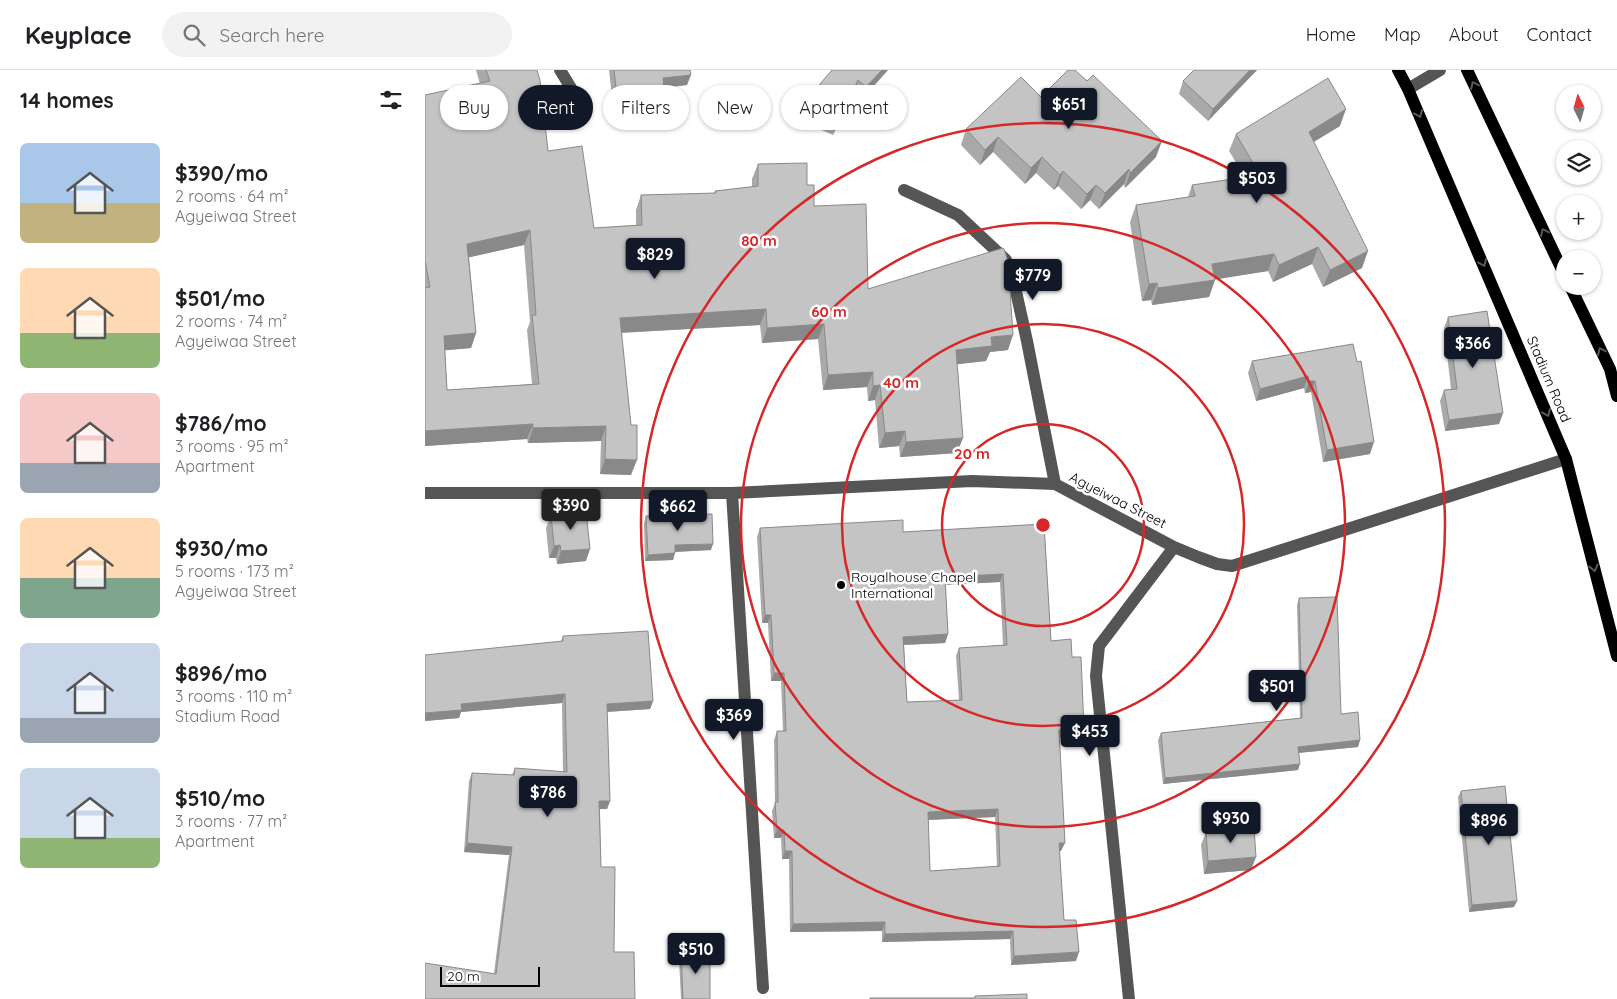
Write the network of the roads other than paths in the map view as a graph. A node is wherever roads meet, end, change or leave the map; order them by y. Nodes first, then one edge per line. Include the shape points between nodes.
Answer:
1 (560, 70) edge
2 (1398, 70) edge
3 (1440, 70) edge
4 (1467, 70) edge
5 (569, 85) edge
6 (1408, 89) junction
7 (903, 190) dead end
8 (1556, 257) edge
9 (1574, 295) edge
10 (1617, 396) edge
11 (1566, 459) junction
12 (1055, 484) junction
13 (425, 493) edge
14 (732, 493) junction
15 (1174, 547) junction
16 (1617, 656) edge
17 (763, 988) dead end
18 (1129, 999) edge

1 - 5 street
2 - 6 main road, Stadium Road
3 - 6 street
8 -> 4 main road
6 -> 11 main road, Stadium Road
7 - 12 street via 958,215 1006,260 1027,340
10 -> 9 main road via 1610,369
11 - 15 street, Agyeiwaa Street via 1232,566
11 -> 16 main road, Stadium Road
12 - 14 street, Agyeiwaa Street via 971,481
12 - 15 street, Agyeiwaa Street
13 - 14 street, Agyeiwaa Street
14 - 17 street
15 - 18 street via 1099,646 1096,676

